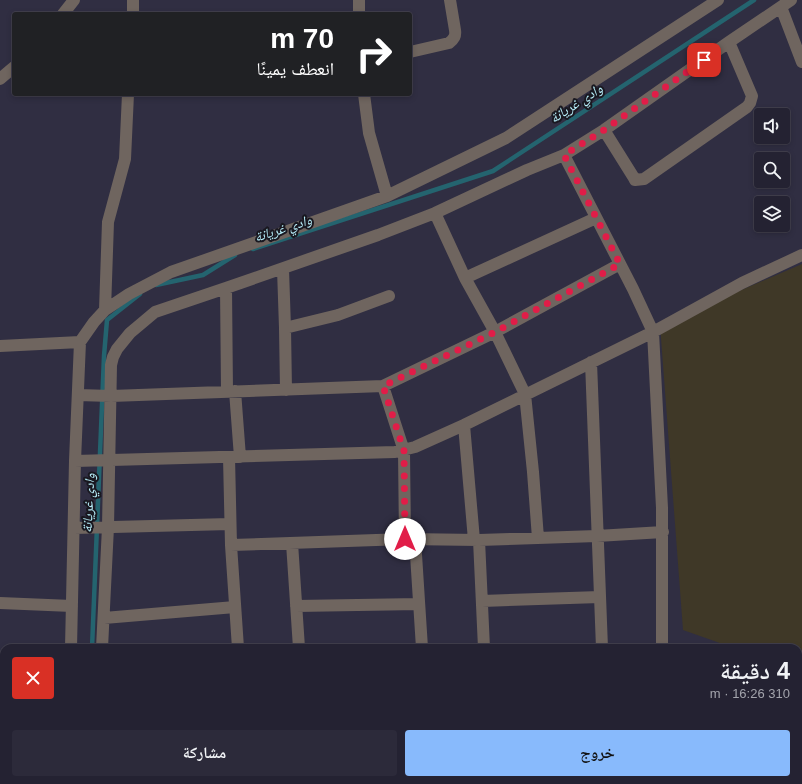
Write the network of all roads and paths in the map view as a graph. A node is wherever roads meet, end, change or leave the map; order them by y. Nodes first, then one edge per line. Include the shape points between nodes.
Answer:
1 (74, 0) edge
2 (133, 0) edge
3 (359, 0) edge
4 (450, 0) edge
5 (718, 0) edge
6 (786, 3) edge
7 (65, 12) edge
8 (132, 12) edge
9 (359, 12) edge
10 (729, 42) junction
11 (412, 52) edge
12 (802, 62) edge
13 (12, 69) edge
14 (0, 79) edge
15 (128, 96) edge
16 (364, 96) edge
17 (604, 130) junction
18 (564, 155) junction
19 (387, 196) junction
20 (435, 213) junction
21 (596, 218) junction
22 (802, 255) edge
23 (620, 264) junction
24 (283, 269) junction
25 (465, 278) junction
26 (226, 288) junction
27 (389, 296) dead end
28 (105, 310) junction
29 (285, 328) junction
30 (495, 332) junction
31 (653, 332) junction
32 (80, 342) junction
33 (0, 346) edge
34 (591, 362) junction
35 (383, 386) junction
36 (286, 390) junction
37 (231, 391) junction
38 (525, 394) junction
39 (78, 395) junction
40 (111, 396) junction
41 (464, 425) junction
42 (404, 451) junction
43 (234, 457) junction
44 (76, 461) junction
45 (109, 461) junction
46 (230, 524) junction
47 (108, 527) junction
48 (74, 528) junction
49 (663, 532) junction
50 (597, 536) junction
51 (538, 538) junction
52 (410, 539) junction
53 (477, 540) junction
54 (292, 543) junction
55 (231, 545) junction
56 (600, 597) junction
57 (482, 601) junction
58 (0, 603) edge
59 (418, 604) junction
60 (72, 606) junction
61 (296, 606) junction
62 (235, 607) junction
63 (104, 618) junction
64 (71, 644) edge
65 (102, 644) edge
66 (238, 644) edge
67 (299, 644) edge
68 (422, 644) edge
69 (484, 644) edge
70 (602, 644) edge
71 (662, 644) edge

1 - 7 street
2 - 8 street
3 - 9 street
4 - 11 street via 456,34 453,39 449,43
5 - 19 street via 506,138
6 - 10 street
6 - 12 street
10 - 17 street
10 - 17 street via 752,96 747,107 639,180 635,180
13 - 14 street
15 - 28 street via 125,159 108,222
16 - 19 street via 369,133
17 - 18 street
18 - 20 street
18 - 21 street
19 - 28 street via 172,272 129,294
20 - 24 street
20 - 25 street
21 - 23 street
21 - 25 street
22 - 31 street via 742,283
23 - 30 street
23 - 31 street
24 - 26 street
24 - 29 street
25 - 30 street
26 - 37 street
26 - 40 street via 155,312 140,325 117,349 113,357
27 - 29 street via 338,315
28 - 32 street
29 - 36 street
30 - 35 street
30 - 38 street
31 - 34 street
31 - 49 street
32 - 33 street
32 - 39 street
34 - 38 street
34 - 50 street
35 - 36 street
35 - 42 street
36 - 37 street
37 - 40 street
37 - 43 street
38 - 41 street
38 - 51 street
39 - 40 street
39 - 44 street
40 - 45 street
41 - 42 street
41 - 53 street
42 - 43 street
42 - 52 street
43 - 45 street
43 - 46 street
44 - 45 street
44 - 48 street
45 - 47 street
46 - 47 street
46 - 55 street
47 - 48 street
47 - 63 street
48 - 60 street
49 - 50 street
49 - 71 street
50 - 51 street
50 - 56 street
51 - 53 street
52 - 53 street
52 - 54 street
52 - 59 street
53 - 57 street
54 - 55 street
54 - 61 street
55 - 62 street
56 - 57 street
56 - 70 street
57 - 69 street
58 - 60 street
59 - 61 street
59 - 68 street
60 - 64 street
61 - 67 street
62 - 63 street
62 - 66 street
63 - 65 street

